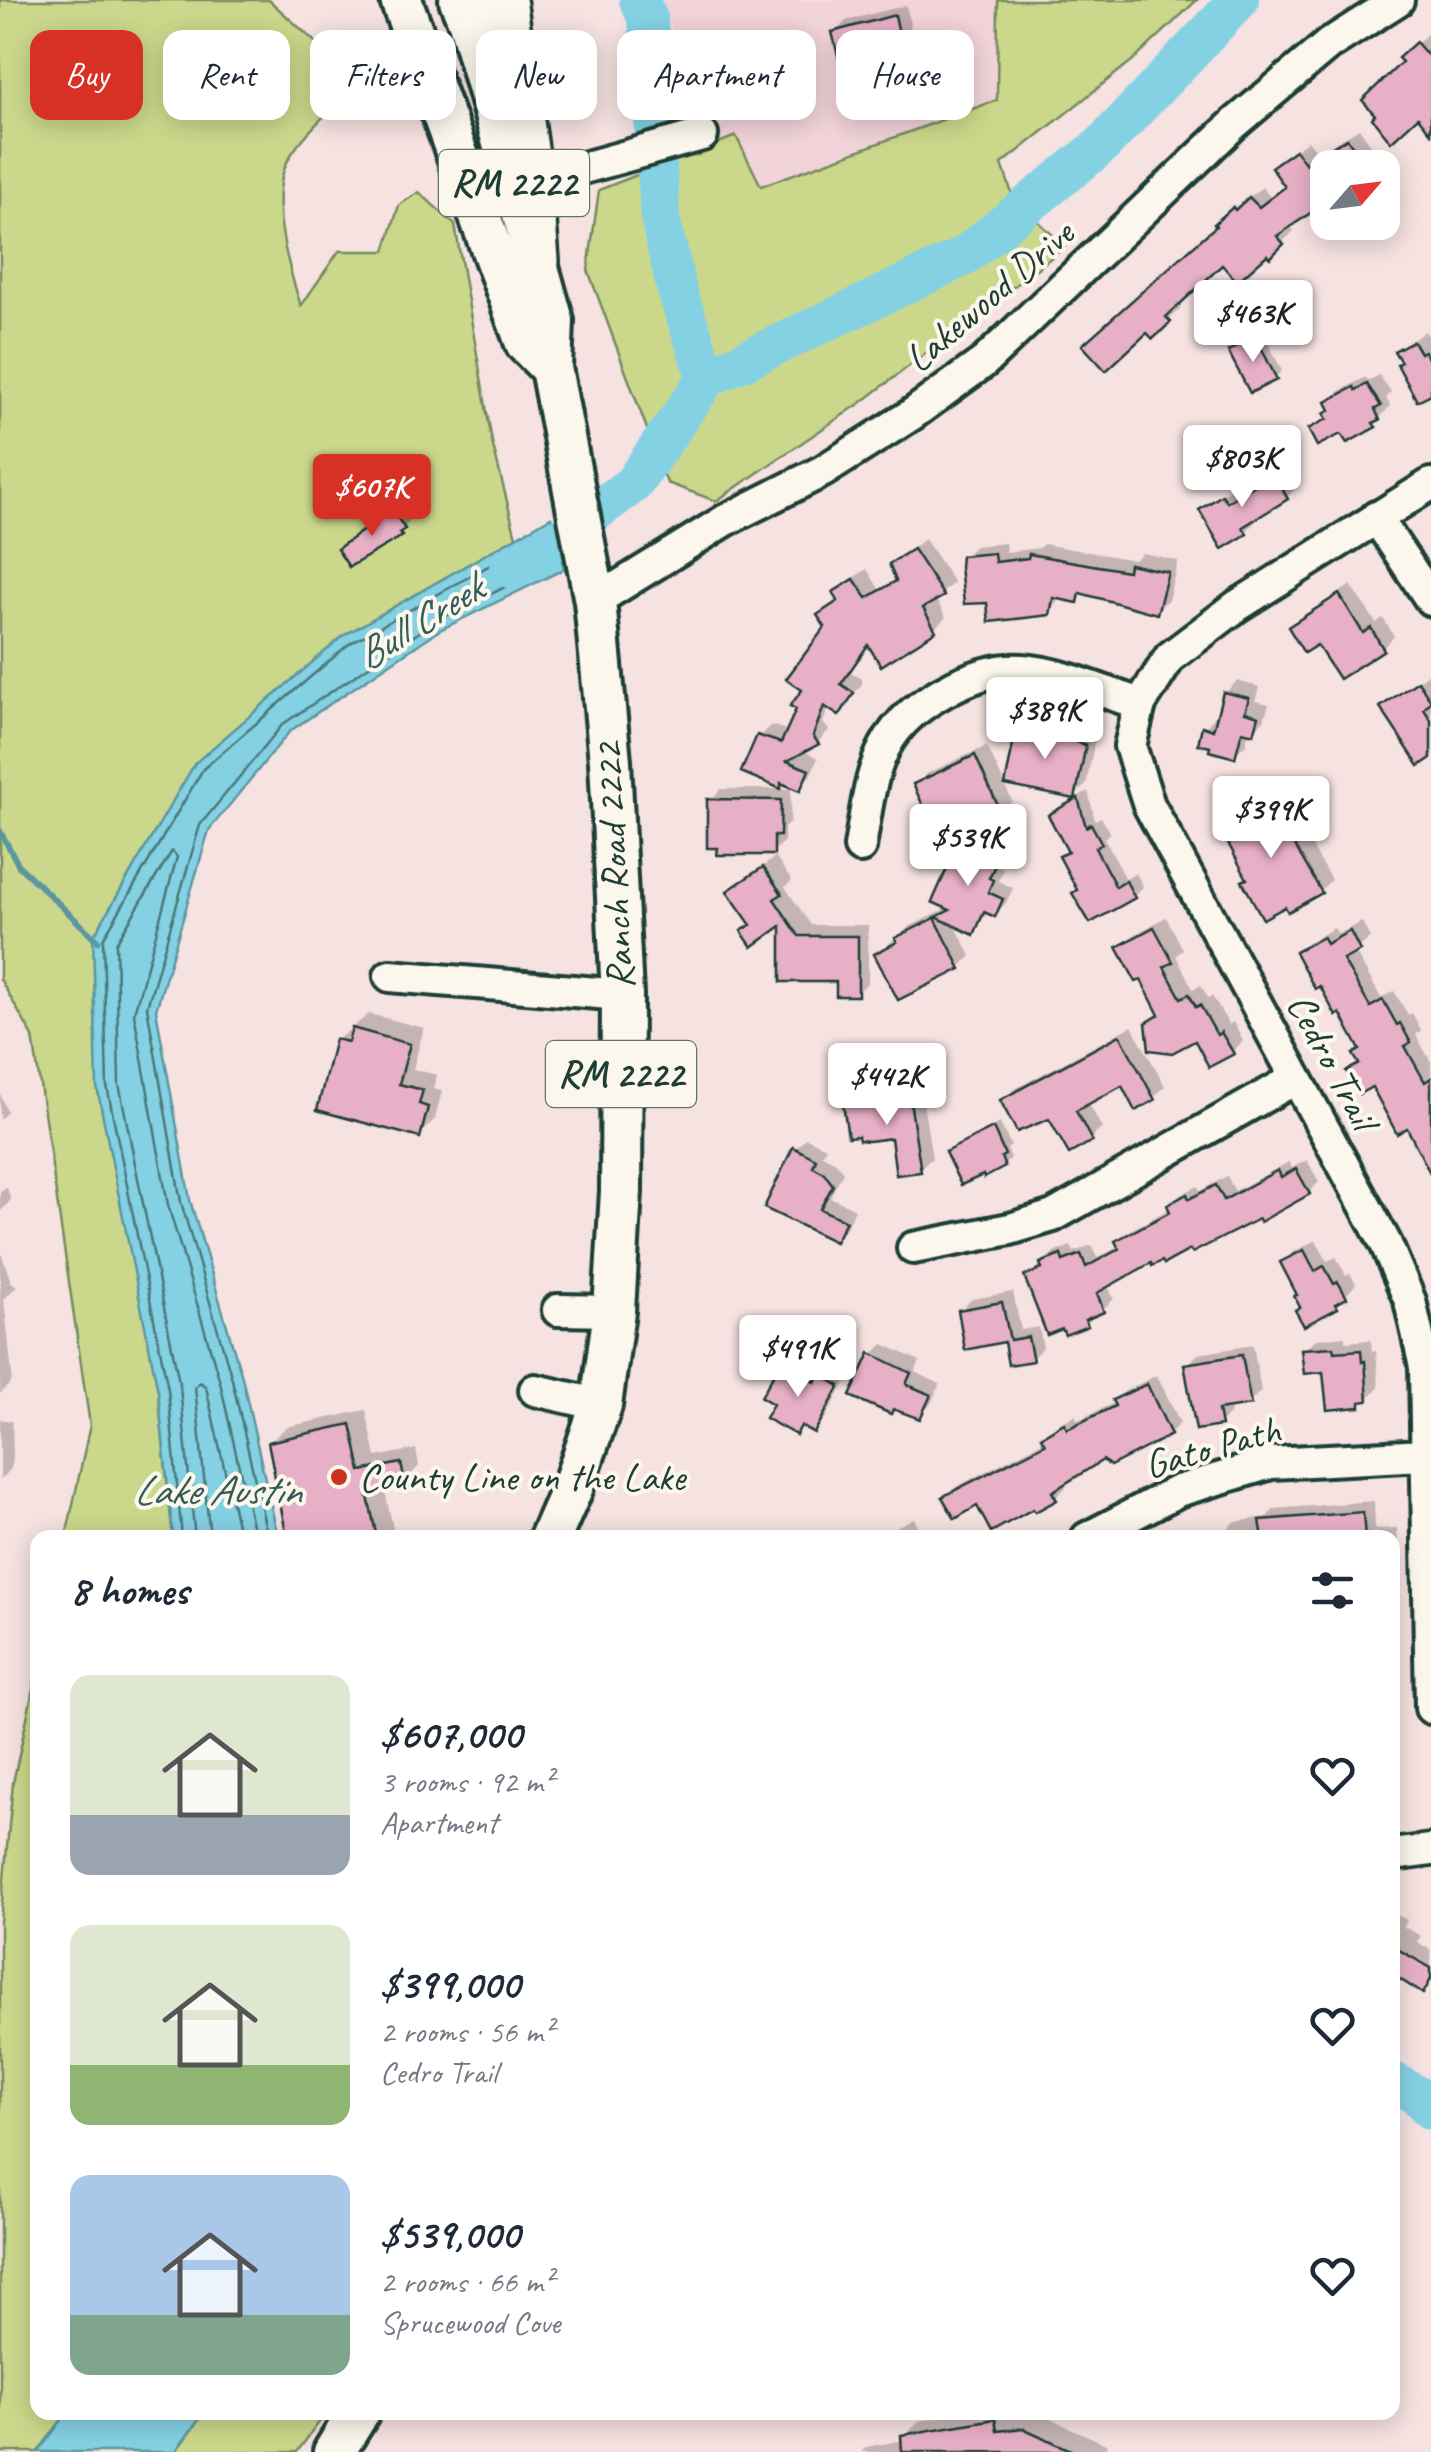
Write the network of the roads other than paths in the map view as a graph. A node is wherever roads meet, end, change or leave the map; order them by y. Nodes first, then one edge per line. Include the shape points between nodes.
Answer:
1 (401, 0) edge
2 (460, 0) edge
3 (503, 0) edge
4 (1398, 0) edge
5 (702, 134) dead end
6 (522, 185) junction
7 (536, 261) joint
8 (551, 368) junction
9 (1431, 484) edge
10 (1376, 516) junction
11 (1431, 600) edge
12 (595, 601) junction
13 (1140, 704) junction
14 (860, 847) dead end
15 (390, 976) dead end
16 (622, 994) junction
17 (1295, 1079) junction
18 (913, 1248) dead end
19 (558, 1310) dead end
20 (614, 1311) junction
21 (535, 1390) dead end
22 (601, 1404) junction
23 (1425, 1455) junction
24 (553, 1530) edge
25 (1103, 1530) edge
26 (1431, 1708) edge
27 (1431, 1850) edge
28 (1400, 1854) edge
29 (354, 2420) edge
30 (334, 2452) edge

1 - 8 main road, Ranch Road 2222 / RM 2222 via 526,344
2 - 6 main road, RM 2222
3 - 6 highway
4 - 12 street, Lakewood Drive via 1329,44 1234,124 984,362 824,471 726,520
5 - 6 street
6 - 7 highway
7 - 8 main road, Ranch Road 2222 / RM 2222 via 554,321
8 - 12 main road, Ranch Road 2222 / RM 2222
9 - 10 street
10 - 11 street
10 - 13 street via 1170,657
12 - 16 main road, Ranch Road 2222 / RM 2222
13 - 14 street via 1020,669 974,676 925,700 883,746
13 - 17 street, Cedro Trail via 1130,746 1149,806
15 - 16 street
16 - 20 main road, Ranch Road 2222 / RM 2222
17 - 18 street via 1052,1216
17 - 23 street, Cedro Trail via 1410,1301 1425,1367
19 - 20 street
20 - 22 main road, Ranch Road 2222 / RM 2222
21 - 22 street
22 - 24 main road, Ranch Road 2222 / RM 2222
23 - 25 street, Gato Path via 1270,1464 1178,1491
23 - 26 street, Cedro Trail
27 - 28 street
29 - 30 main road

